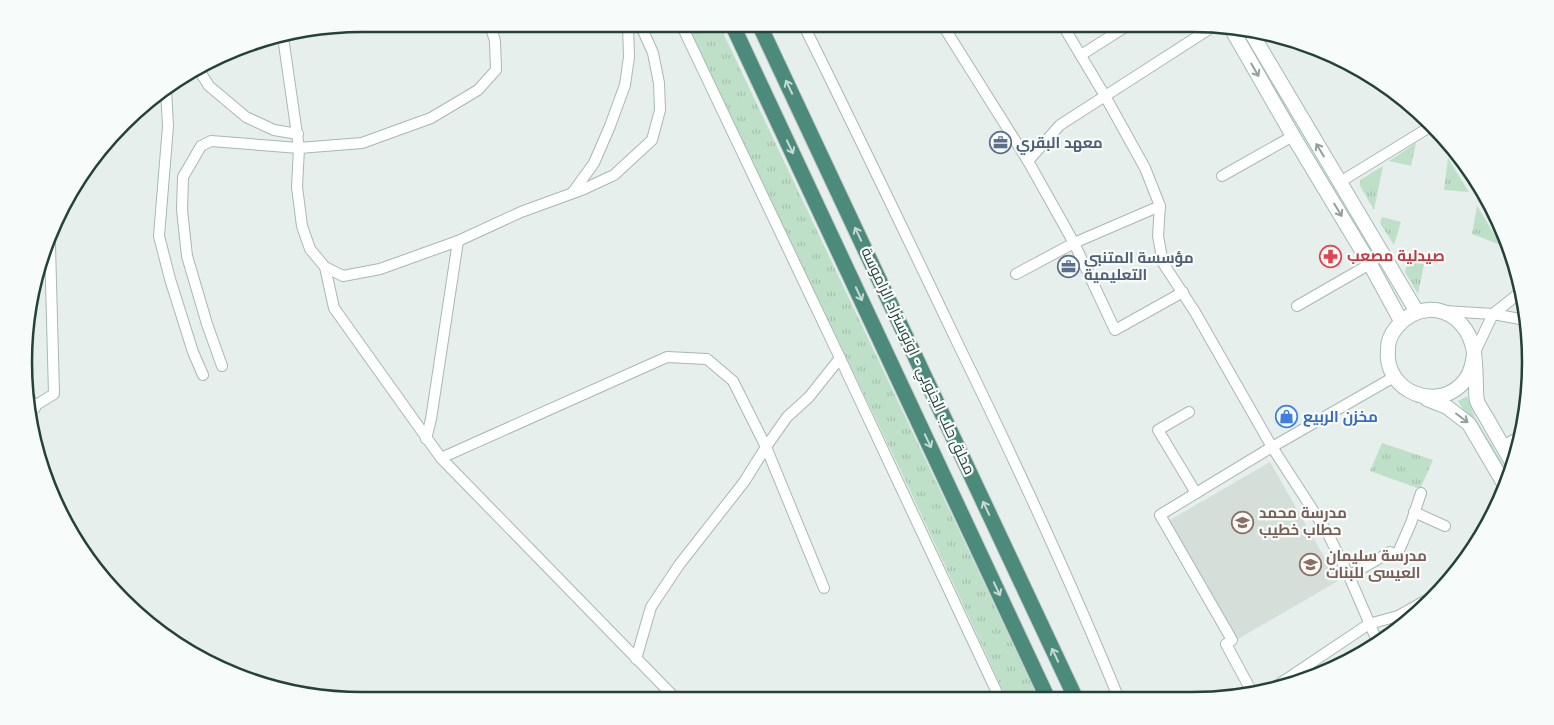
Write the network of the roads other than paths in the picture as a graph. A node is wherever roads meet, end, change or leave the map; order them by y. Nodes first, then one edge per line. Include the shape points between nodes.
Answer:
1 (493, 32) edge
2 (628, 32) edge
3 (644, 32) edge
4 (685, 32) edge
5 (736, 32) edge
6 (763, 32) edge
7 (807, 32) edge
8 (947, 32) edge
9 (1067, 32) edge
10 (1117, 32) edge
11 (1204, 33) edge
12 (1235, 35) edge
13 (1255, 39) edge
14 (284, 42) edge
15 (1081, 55) junction
16 (202, 75) edge
17 (1105, 96) junction
18 (166, 98) edge
19 (1426, 130) edge
20 (298, 134) junction
21 (1293, 136) junction
22 (299, 148) junction
23 (1028, 161) junction
24 (1222, 176) dead end
25 (1340, 182) junction
26 (572, 193) junction
27 (1160, 206) junction
28 (458, 240) junction
29 (1074, 243) junction
30 (50, 255) edge
31 (1370, 264) junction
32 (325, 268) junction
33 (1016, 274) dead end
34 (1182, 292) junction
35 (1515, 297) edge
36 (1297, 306) dead end
37 (1439, 311) junction
38 (1417, 312) junction
39 (1493, 314) junction
40 (1519, 319) edge
41 (1401, 321) junction
42 (1474, 354) junction
43 (840, 358) junction
44 (222, 366) dead end
45 (203, 375) dead end
46 (1394, 377) junction
47 (1419, 396) junction
48 (35, 407) edge
49 (1189, 412) dead end
50 (426, 439) junction
51 (1512, 441) edge
52 (1502, 446) junction
53 (766, 447) junction
54 (1272, 447) junction
55 (1508, 456) edge
56 (440, 458) junction
57 (1501, 478) edge
58 (1196, 493) junction
59 (1421, 493) dead end
60 (1414, 512) junction
61 (1445, 526) dead end
62 (1349, 576) junction
63 (824, 588) dead end
64 (1407, 612) edge
65 (1369, 624) junction
66 (1375, 637) edge
67 (636, 659) junction
68 (1289, 678) edge
69 (1249, 687) edge
70 (669, 692) edge
71 (997, 692) edge
72 (1045, 692) edge
73 (1073, 692) edge
74 (1117, 692) edge

1 - 22 street via 496,70 478,90 431,118 362,143
2 - 26 street via 625,85 594,163
3 - 26 street via 653,52 659,83 660,110 652,140 614,175
4 - 43 street
5 -> 72 highway, محلق حلب الجنوبي - اوتوستراد الراموسة
73 -> 6 highway, محلق حلب الجنوبي - اوتوستراد الراموسة
7 - 74 street via 1023,479
8 - 23 street
9 - 15 street
10 - 15 street
11 - 17 street
12 -> 21 main road
25 -> 13 main road
14 - 20 street
15 - 17 street
16 - 20 street via 209,86 246,117 274,130
17 - 23 street via 1060,125
17 - 27 street via 1145,168
18 - 45 street via 168,126 159,236 193,352
19 - 25 street
20 - 22 street
21 - 24 street
21 -> 31 main road
22 - 32 street via 302,226 310,249
22 - 44 street via 211,141 201,146 183,177 182,210 187,256
23 - 29 street
25 - 38 main road
26 - 28 street
27 - 29 street
27 - 34 street via 1158,236 1163,264
28 - 32 street via 380,269 344,276
28 - 50 street
29 - 33 street
29 - 34 street via 1115,330
30 - 48 street via 54,394
31 - 36 street
31 - 41 main road
32 - 50 street via 334,308
34 - 54 street
35 - 39 street
37 - 38 main road
37 - 39 street
37 - 42 main road via 1453,316 1464,326 1472,339
38 - 41 main road
39 - 40 street
39 - 42 street
41 - 46 main road via 1388,342 1389,366
42 - 47 main road via 1466,379 1457,388 1445,395
42 - 52 main road via 1477,401
43 - 53 street via 808,397 786,417
43 - 71 street
46 - 47 main road via 1409,392
46 - 54 street
47 -> 57 main road via 1447,407 1469,424
49 - 58 street via 1158,430
50 - 56 street
51 - 52 street
52 - 55 main road
53 - 56 street via 734,381 707,359 667,357
53 - 63 street
53 - 67 street via 744,482 679,565 651,607
54 - 58 street
54 - 62 street via 1327,532
56 - 67 street
58 - 69 street via 1160,515 1232,640 1226,644
59 - 60 street
60 - 61 street
60 - 62 street via 1398,555 1390,552
62 - 65 street
64 - 65 street
65 - 66 street
65 - 68 street
67 - 70 street

